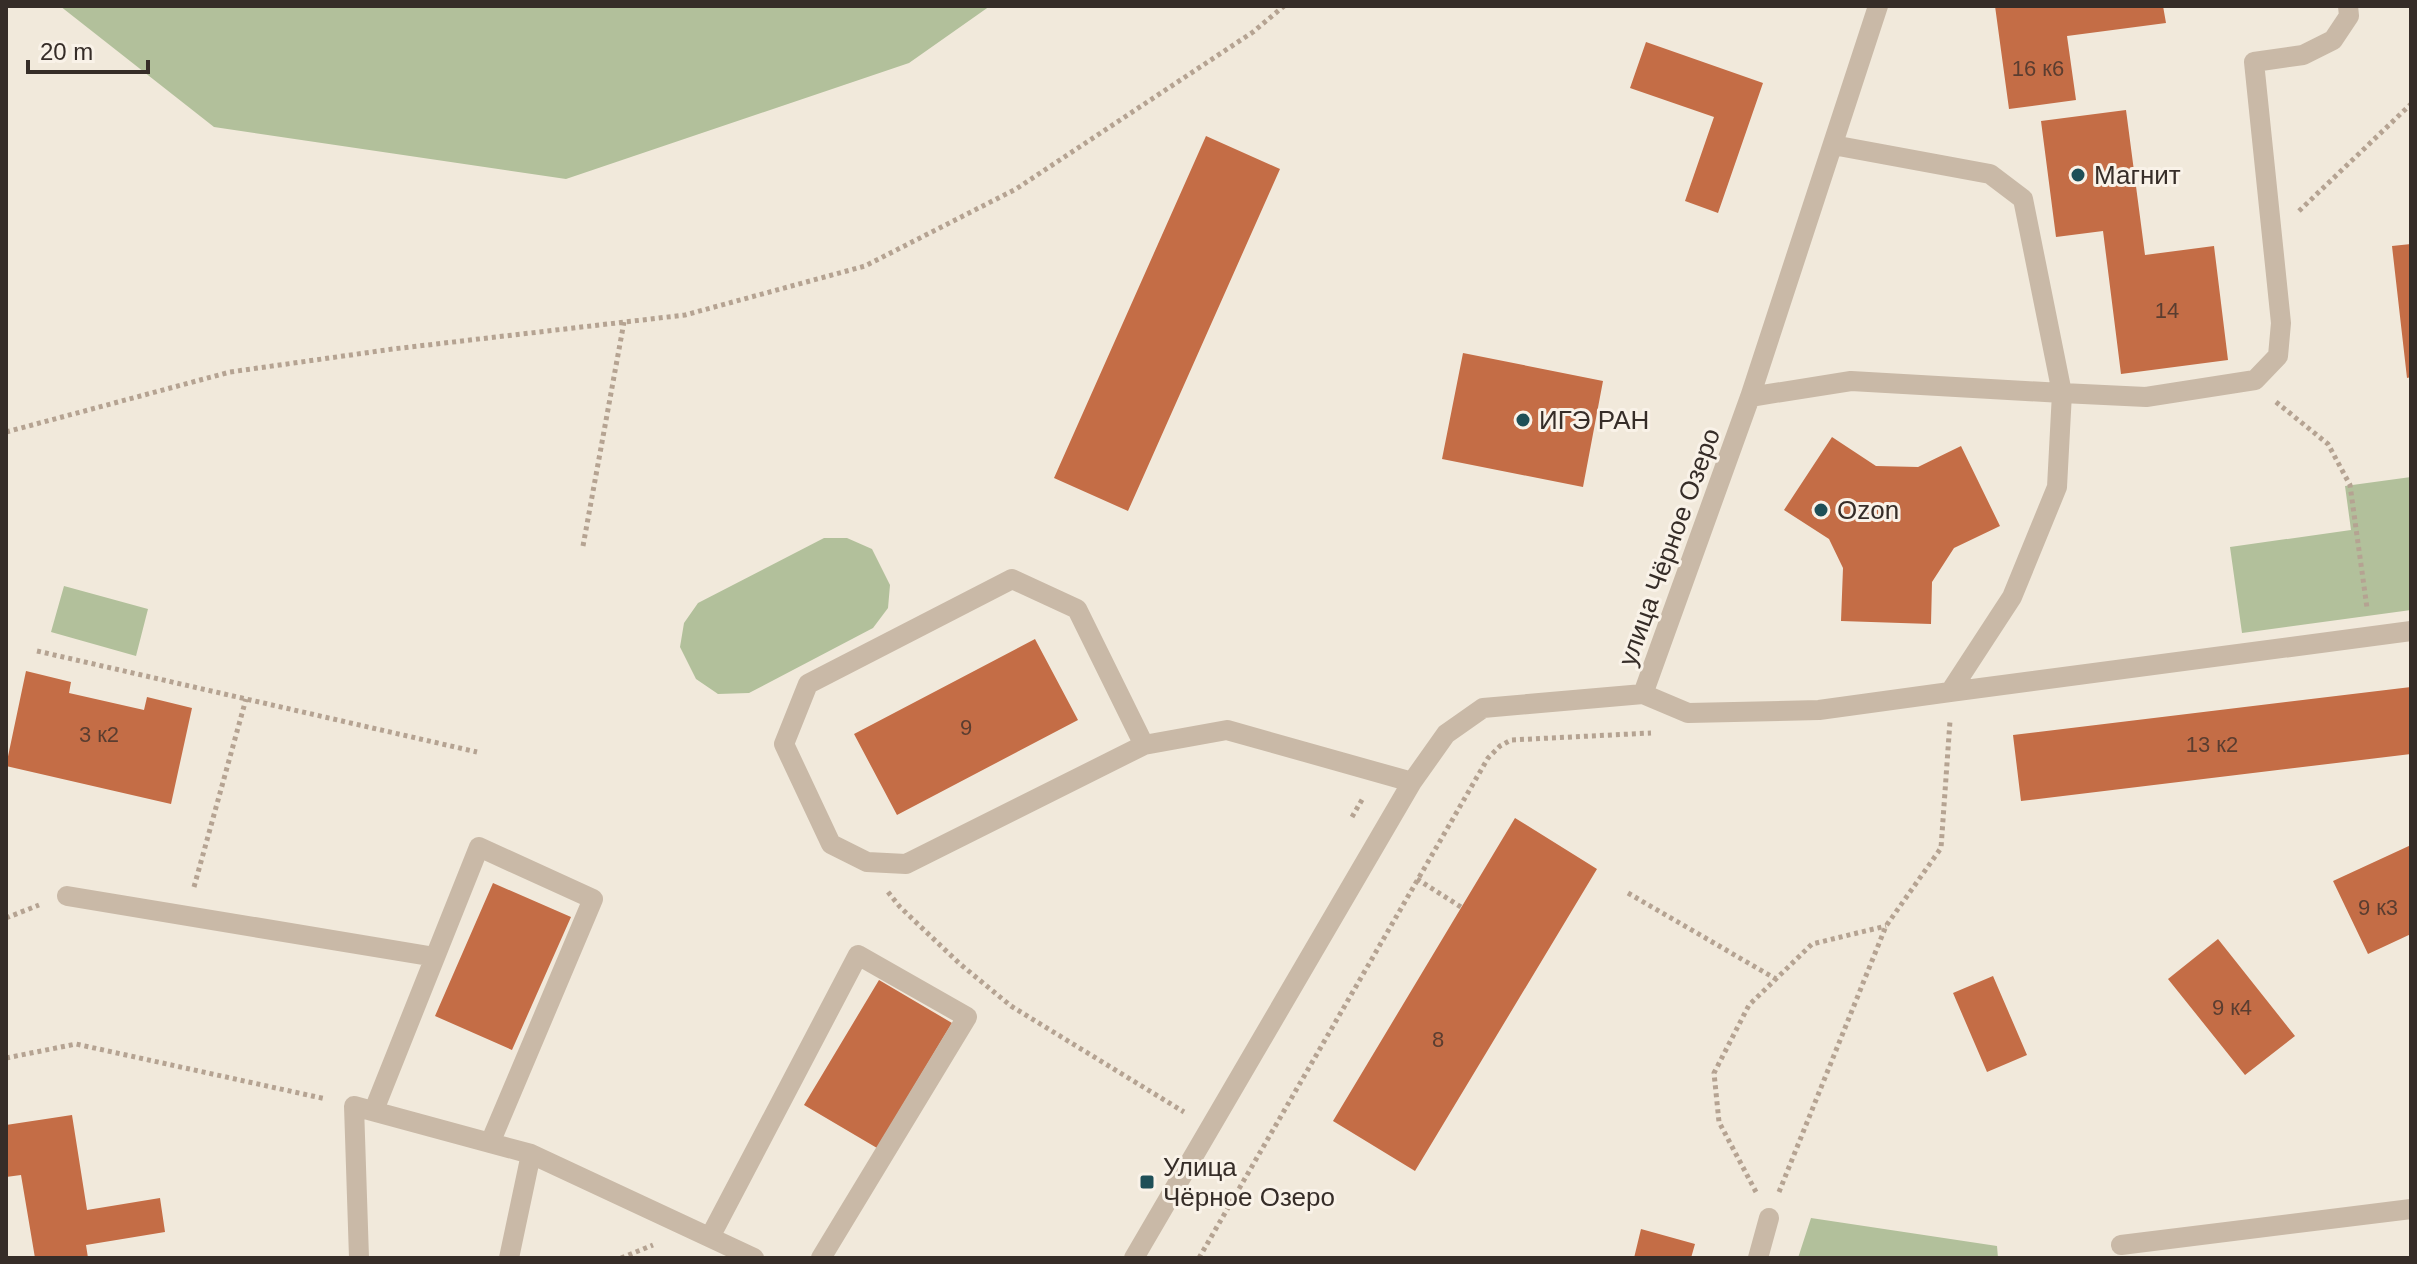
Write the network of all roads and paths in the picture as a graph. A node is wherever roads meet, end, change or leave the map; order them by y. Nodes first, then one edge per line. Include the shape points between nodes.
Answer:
1 (1284, 6) edge
2 (1878, 6) edge
3 (2348, 6) edge
4 (2411, 104) edge
5 (1833, 145) junction
6 (2272, 236) junction
7 (624, 322) junction
8 (2255, 380) junction
9 (2062, 393) junction
10 (1750, 397) junction
11 (6, 432) edge
12 (583, 546) dead end
13 (2411, 631) edge
14 (2371, 637) junction
15 (37, 651) dead end
16 (1950, 692) junction
17 (1643, 694) junction
18 (246, 699) junction
19 (1651, 733) dead end
20 (1144, 745) junction
21 (477, 752) dead end
22 (1412, 782) junction
23 (867, 862) junction
24 (1417, 879) junction
25 (1628, 893) dead end
26 (67, 896) dead end
27 (1461, 907) dead end
28 (186, 916) junction
29 (1886, 926) junction
30 (435, 957) junction
31 (1776, 979) junction
32 (6, 1058) edge
33 (364, 1108) junction
34 (1184, 1112) dead end
35 (490, 1143) junction
36 (531, 1154) junction
37 (2411, 1209) edge
38 (1769, 1218) junction
39 (710, 1237) junction
40 (2121, 1245) dead end
41 (359, 1258) edge
42 (509, 1258) edge
43 (754, 1258) edge
44 (821, 1258) edge
45 (1134, 1258) edge
46 (1199, 1258) edge
47 (1758, 1258) edge

1 - 7 path via 1016,189 865,266 685,315
2 - 5 street, улица Чёрное Озеро
3 - 6 street via 2349,16 2333,40 2303,55 2254,62
4 - 6 path
5 - 9 street via 1990,174 2023,199
5 - 10 street, улица Чёрное Озеро
6 - 8 street via 2281,323 2278,356
7 - 11 path via 230,372
7 - 12 path
8 - 9 street via 2146,397
8 - 14 path via 2328,444 2350,485
9 - 10 street via 1851,381
9 - 16 street via 2057,487 2012,597
10 - 17 street, улица Чёрное Озеро
13 - 14 street
14 - 16 street
15 - 18 path
16 - 17 street via 1819,710 1688,713
16 - 29 path via 1941,848
17 - 22 street, улица Чёрное Озеро via 1483,708 1446,734
18 - 21 path
18 - 28 path
19 - 24 path via 1511,740 1500,746
20 - 22 street via 1227,730
20 - 23 street via 906,864
20 - 23 street via 1077,609 1012,579 808,684 784,744 831,844
22 - 45 street, улица Чёрное Озеро
23 - 34 path via 900,907 1011,1006
24 - 27 path
24 - 46 path
25 - 31 path
26 - 28 street
28 - 30 street
29 - 31 path via 1812,944
29 - 38 path
30 - 33 street
30 - 35 street via 479,847 593,899
31 - 38 path via 1749,1005 1714,1073 1719,1122
32 - 33 path via 76,1044
33 - 35 street
33 - 41 street
35 - 36 street
36 - 39 street
36 - 42 street
37 - 40 street
38 - 47 street
39 - 43 street
39 - 44 street via 858,955 967,1017

